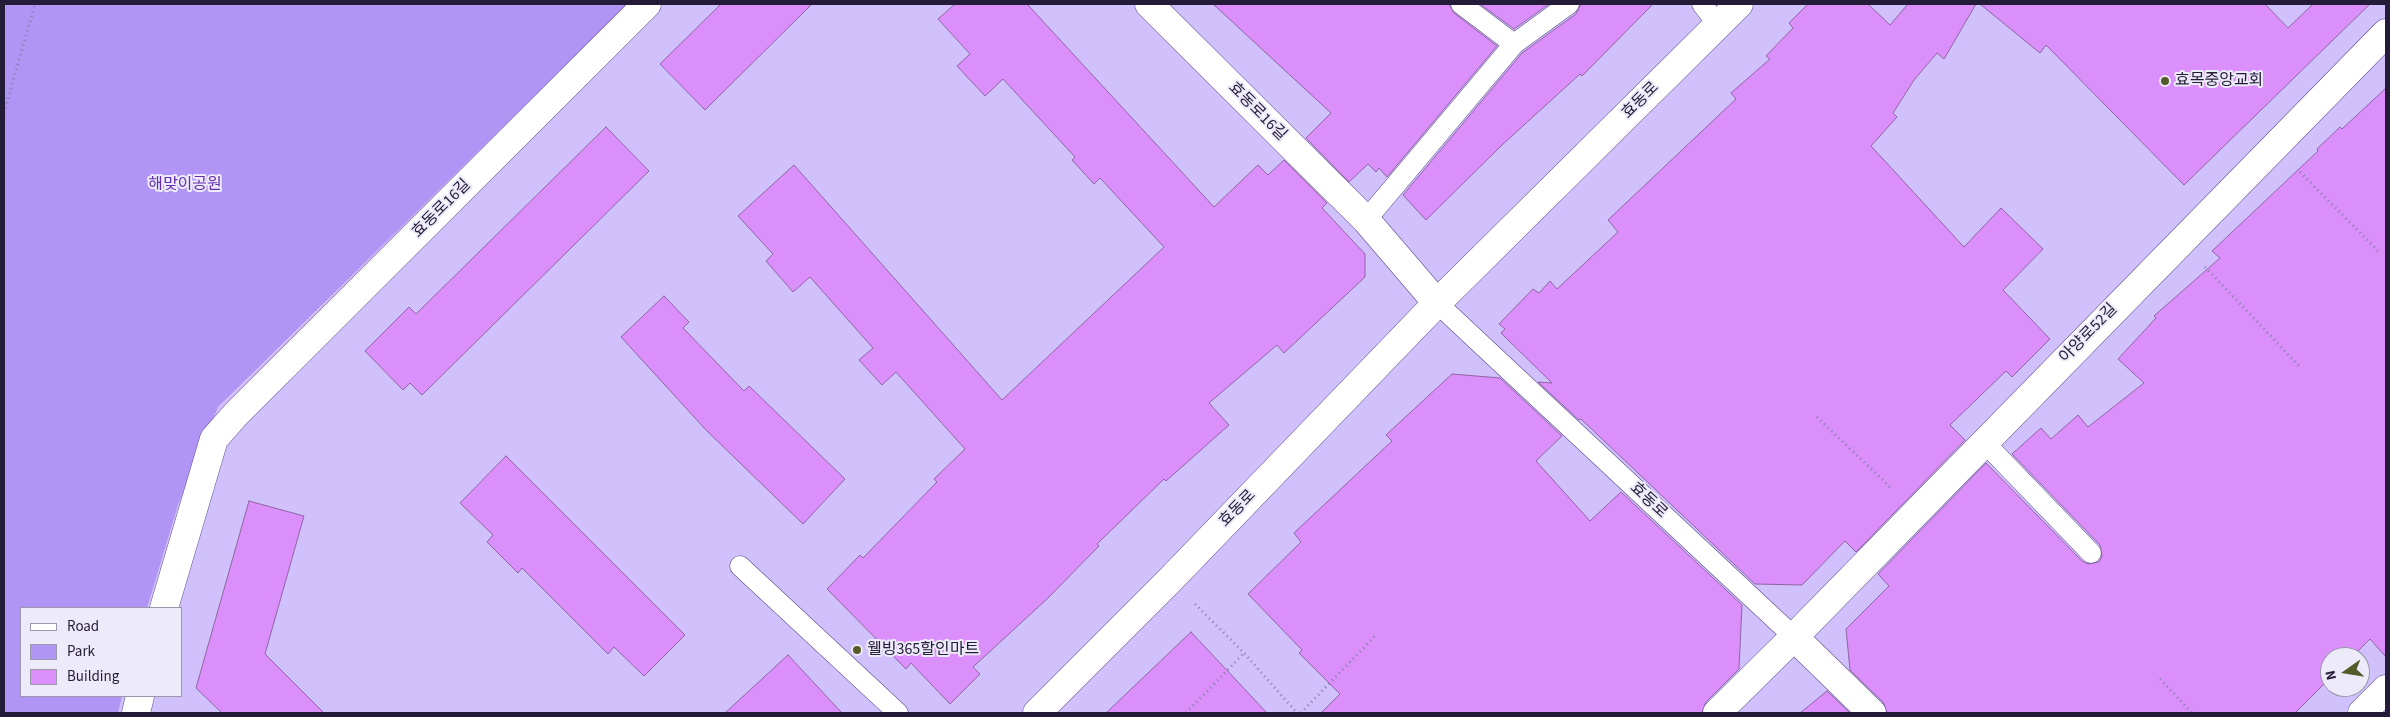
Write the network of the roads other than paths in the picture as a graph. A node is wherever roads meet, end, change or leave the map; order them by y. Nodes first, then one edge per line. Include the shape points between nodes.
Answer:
1 (647, 4) edge
2 (1149, 4) edge
3 (1460, 4) edge
4 (1569, 4) edge
5 (1702, 4) edge
6 (1739, 4) edge
7 (1718, 25) junction
8 (2386, 33) edge
9 (1514, 44) junction
10 (1366, 220) junction
11 (1437, 302) junction
12 (1984, 442) junction
13 (2091, 553) dead end
14 (740, 566) dead end
15 (164, 607) edge
16 (1794, 637) junction
17 (2386, 689) edge
18 (140, 697) edge
19 (136, 713) edge
20 (898, 713) edge
21 (1037, 713) edge
22 (1717, 713) edge
23 (1872, 713) edge
24 (2362, 713) edge

1 - 15 street, 효동로16길 via 214,439
2 - 10 street, 효동로16길
3 - 9 lane
4 - 9 lane
5 - 7 lane
6 - 7 street, 효동로
7 - 11 street, 효동로
8 - 12 street, 아양로52길
9 - 10 lane
10 - 11 street, 효동로16길
11 - 16 lane, 효동로
11 - 21 street, 효동로 via 1170,580
12 - 13 lane
12 - 16 street, 아양로52길
14 - 20 lane
16 - 22 street, 아양로52길
16 - 23 street
17 - 24 street
18 - 19 street

